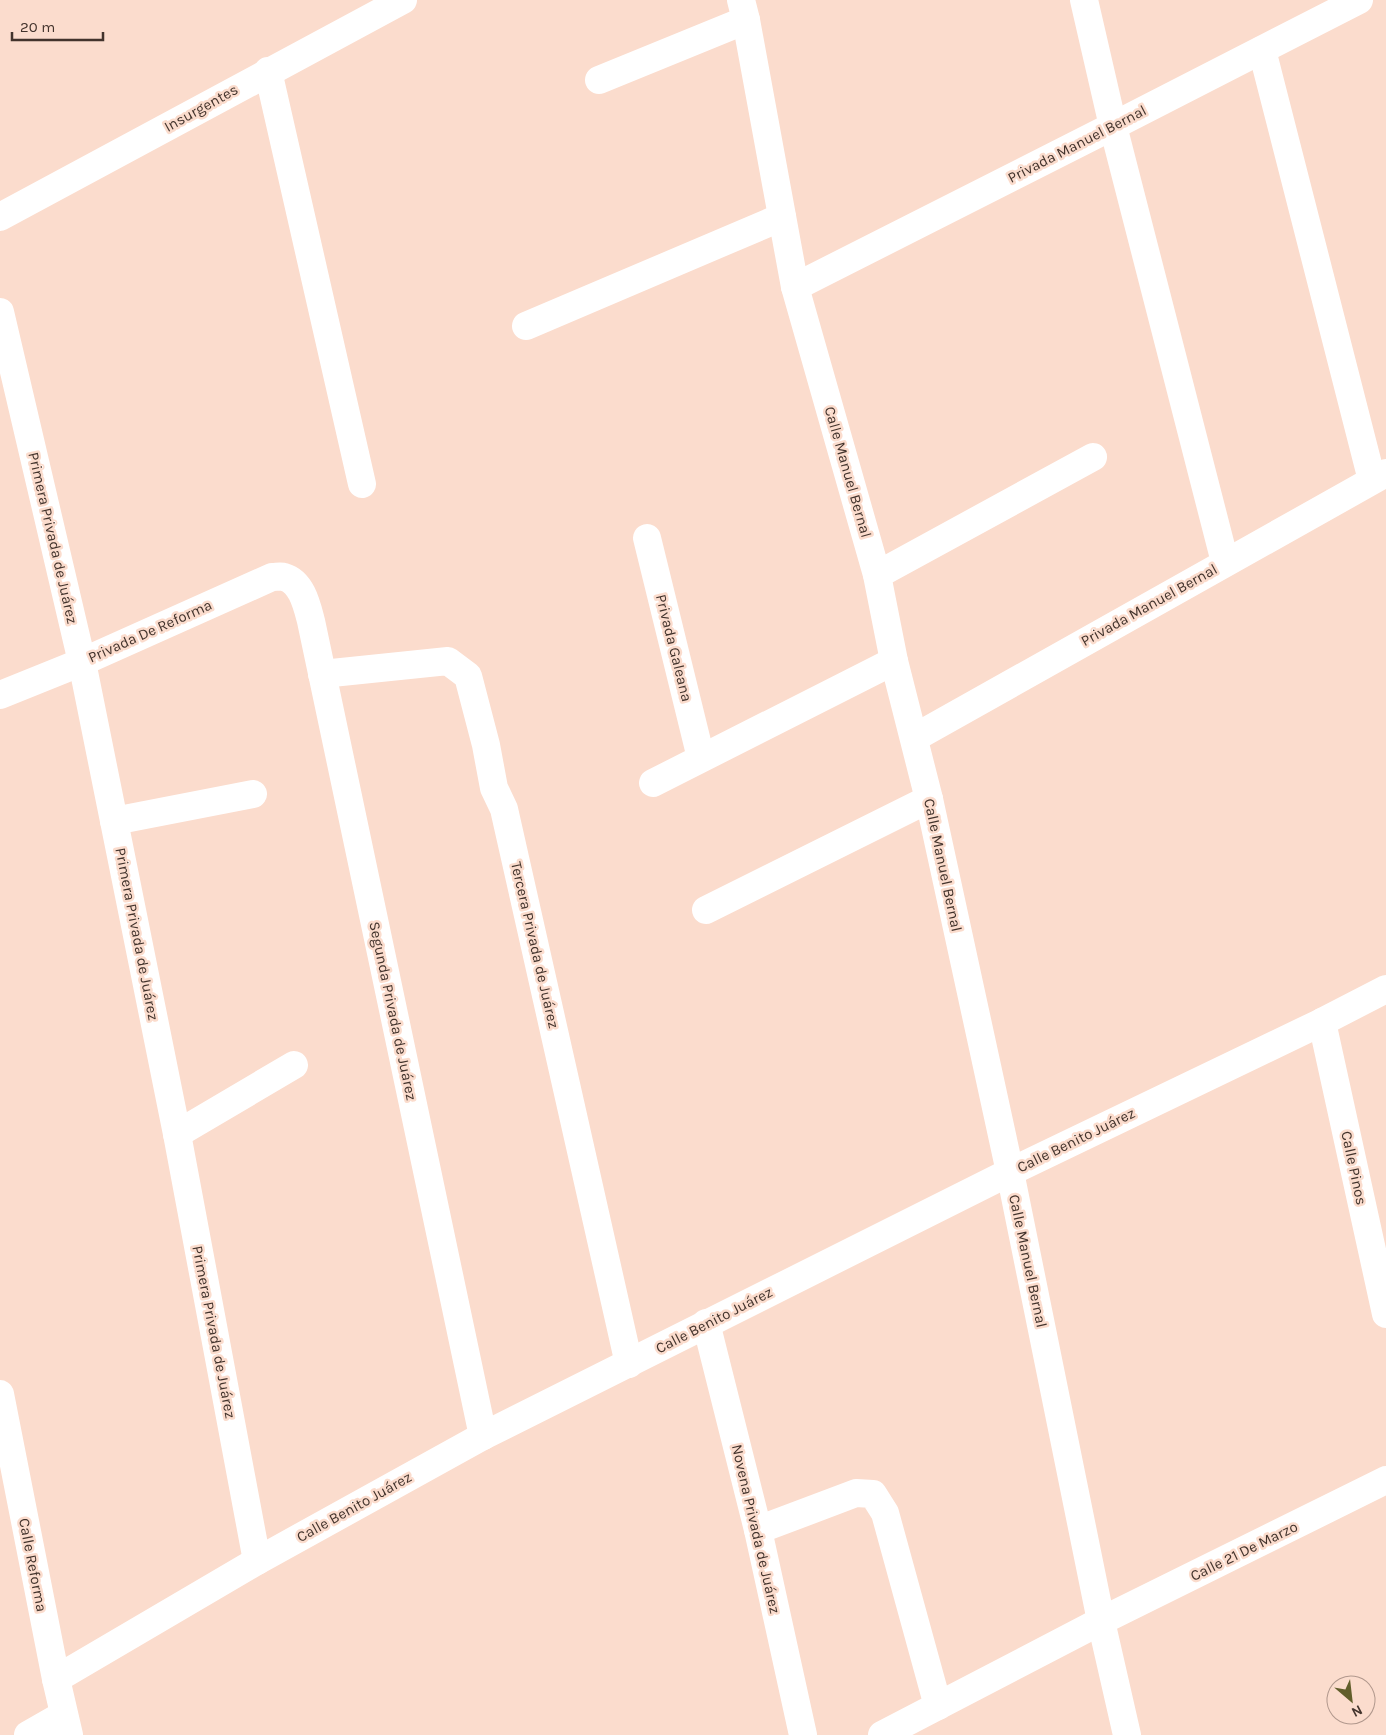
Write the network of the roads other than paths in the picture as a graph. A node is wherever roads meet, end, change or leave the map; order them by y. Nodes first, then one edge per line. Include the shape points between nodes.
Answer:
1 (403, 0) edge
2 (1084, 0) edge
3 (1359, 0) edge
4 (744, 10) edge
5 (1262, 50) junction
6 (268, 71) junction
7 (600, 80) dead end
8 (1113, 126) junction
9 (782, 216) junction
10 (0, 217) edge
11 (795, 287) junction
12 (0, 312) edge
13 (526, 326) dead end
14 (1093, 457) dead end
15 (1379, 477) edge
16 (362, 484) dead end
17 (646, 538) dead end
18 (1225, 562) junction
19 (877, 575) junction
20 (298, 588) joint
21 (894, 661) junction
22 (82, 662) junction
23 (322, 674) junction
24 (0, 695) edge
25 (914, 738) junction
26 (701, 758) junction
27 (653, 783) dead end
28 (253, 794) dead end
29 (929, 799) junction
30 (114, 821) junction
31 (706, 910) dead end
32 (1386, 989) edge
33 (1322, 1022) junction
34 (294, 1065) dead end
35 (177, 1134) junction
36 (1010, 1172) junction
37 (1386, 1314) edge
38 (706, 1323) junction
39 (629, 1364) junction
40 (0, 1394) edge
41 (483, 1436) junction
42 (1386, 1480) edge
43 (758, 1530) junction
44 (257, 1561) junction
45 (1101, 1622) junction
46 (56, 1679) junction
47 (938, 1706) junction
48 (66, 1725) edge
49 (28, 1735) edge
50 (803, 1735) edge
51 (882, 1735) edge
52 (1127, 1735) edge

1 - 6 street, Insurgentes
2 - 8 street
3 - 5 street, Privada Manuel Bernal
4 - 7 street
4 - 9 street, Calle Manuel Bernal
5 - 8 street, Privada Manuel Bernal
5 - 15 street
6 - 10 street, Insurgentes
6 - 16 street
8 - 11 street, Privada Manuel Bernal
8 - 18 street
9 - 11 street, Calle Manuel Bernal
9 - 13 street
11 - 19 street, Calle Manuel Bernal
12 - 22 street, Primera Privada de Juárez
14 - 19 street
15 - 18 street, Privada Manuel Bernal
17 - 26 street, Privada Galeana
18 - 25 street, Privada Manuel Bernal
19 - 21 street, Calle Manuel Bernal
20 - 22 street, Privada De Reforma via 286,577 272,577
20 - 23 street, Segunda Privada de Juárez via 306,602
21 - 25 street, Calle Manuel Bernal
21 - 26 street
22 - 24 street, Privada De Reforma
22 - 30 street, Primera Privada de Juárez
23 - 39 street, Tercera Privada de Juárez via 448,661 468,676 494,788 504,809
23 - 41 street, Segunda Privada de Juárez
25 - 29 street, Calle Manuel Bernal
26 - 27 street
28 - 30 street
29 - 31 street
29 - 36 street, Calle Manuel Bernal
30 - 35 street, Primera Privada de Juárez
32 - 33 street, Calle Benito Juárez
33 - 36 street, Calle Benito Juárez
33 - 37 street, Calle Pinos
34 - 35 street
35 - 44 street, Primera Privada de Juárez
36 - 38 street, Calle Benito Juárez
36 - 45 street, Calle Manuel Bernal
38 - 39 street, Calle Benito Juárez
38 - 43 street, Novena Privada de Juárez
39 - 41 street, Calle Benito Juárez
40 - 46 street, Calle Reforma
41 - 44 street, Calle Benito Juárez
42 - 45 street, Calle 21 De Marzo
43 - 47 street via 856,1493 873,1494 885,1513
43 - 50 street, Novena Privada de Juárez
44 - 46 street, Calle Benito Juárez
45 - 47 street
45 - 52 street, Calle Manuel Bernal
46 - 48 street, Calle Reforma
47 - 51 street
48 - 49 street

